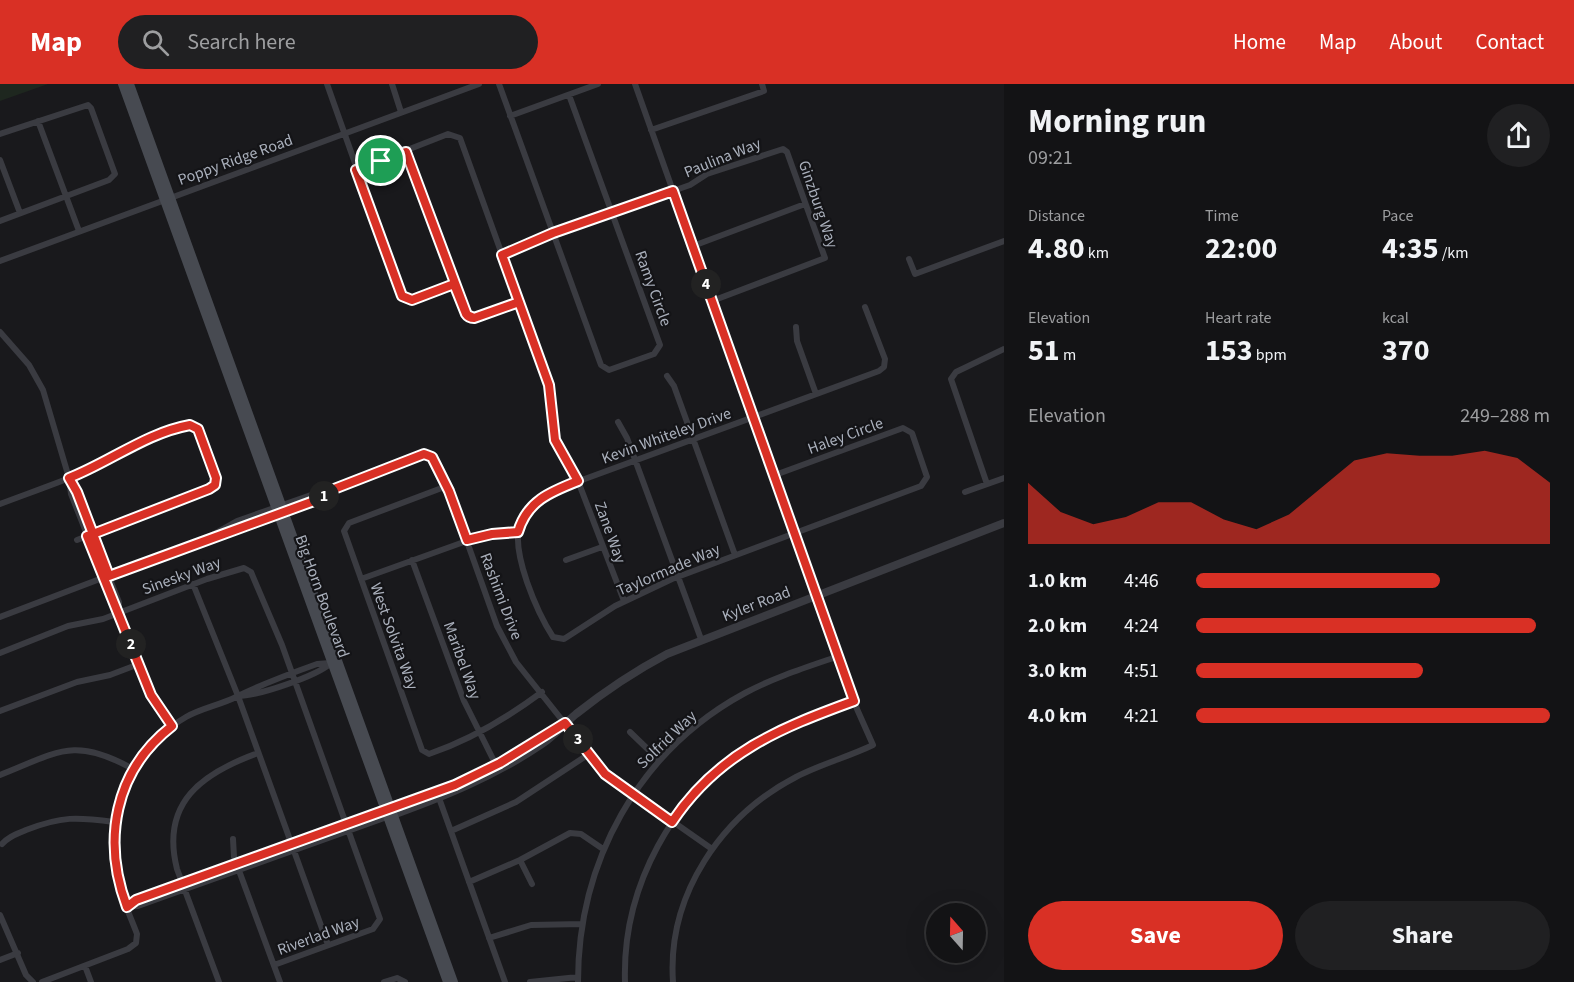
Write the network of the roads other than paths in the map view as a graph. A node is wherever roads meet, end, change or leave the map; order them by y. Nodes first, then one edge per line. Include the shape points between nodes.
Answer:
1 (122, 84) edge
2 (130, 84) edge
3 (327, 84) edge
4 (392, 84) edge
5 (479, 84) edge
6 (498, 84) edge
7 (598, 84) edge
8 (634, 84) edge
9 (762, 84) edge
10 (569, 95) junction
11 (401, 112) junction
12 (510, 116) junction
13 (38, 121) junction
14 (651, 130) junction
15 (345, 133) junction
16 (0, 134) edge
17 (783, 149) joint
18 (406, 152) junction
19 (1, 164) edge
20 (356, 170) junction
21 (673, 191) junction
22 (66, 196) junction
23 (168, 198) junction
24 (805, 204) junction
25 (20, 213) junction
26 (612, 213) junction
27 (0, 221) edge
28 (79, 231) junction
29 (553, 233) junction
30 (1004, 241) edge
31 (693, 246) junction
32 (502, 255) junction
33 (909, 259) dead end
34 (0, 261) edge
35 (454, 284) junction
36 (712, 301) junction
37 (519, 302) junction
38 (865, 307) dead end
39 (796, 327) dead end
40 (0, 332) edge
41 (1004, 350) edge
42 (668, 376) dead end
43 (816, 394) junction
44 (754, 417) junction
45 (618, 422) dead end
46 (693, 440) junction
47 (635, 461) junction
48 (775, 475) junction
49 (69, 478) junction
50 (1004, 478) edge
51 (578, 481) junction
52 (987, 484) junction
53 (447, 486) junction
54 (965, 492) dead end
55 (0, 504) edge
56 (280, 510) junction
57 (1004, 523) edge
58 (518, 532) junction
59 (795, 532) junction
60 (90, 535) junction
61 (77, 540) dead end
62 (467, 540) junction
63 (602, 547) junction
64 (735, 555) junction
65 (412, 560) junction
66 (566, 560) dead end
67 (106, 577) junction
68 (678, 577) junction
69 (361, 579) junction
70 (193, 584) junction
71 (817, 594) junction
72 (624, 601) junction
73 (119, 612) junction
74 (0, 617) edge
75 (700, 639) junction
76 (0, 653) edge
77 (838, 656) junction
78 (332, 663) junction
79 (139, 664) junction
80 (293, 677) junction
81 (542, 692) junction
82 (238, 696) junction
83 (854, 701) junction
84 (0, 711) edge
85 (565, 723) junction
86 (172, 726) junction
87 (630, 732) dead end
88 (478, 733) junction
89 (258, 753) junction
90 (589, 754) junction
91 (660, 760) junction
92 (496, 765) junction
93 (133, 769) junction
94 (0, 775) edge
95 (631, 795) junction
96 (439, 798) junction
97 (389, 813) junction
98 (114, 822) junction
99 (672, 822) junction
100 (347, 828) junction
101 (451, 831) junction
102 (233, 839) dead end
103 (2, 844) dead end
104 (293, 848) junction
105 (603, 849) junction
106 (712, 849) junction
107 (520, 860) junction
108 (238, 867) junction
109 (469, 882) junction
110 (532, 884) dead end
111 (184, 887) junction
112 (127, 907) junction
113 (0, 915) edge
114 (582, 924) junction
115 (489, 938) junction
116 (328, 945) junction
117 (18, 953) junction
118 (0, 960) edge
119 (273, 965) junction
120 (85, 966) junction
121 (578, 980) edge
122 (33, 982) edge
123 (42, 982) edge
124 (91, 982) edge
125 (218, 982) edge
126 (280, 982) edge
127 (384, 982) edge
128 (405, 982) edge
129 (447, 982) edge
130 (454, 982) edge
131 (505, 982) edge
132 (530, 982) edge
133 (625, 982) edge
134 (673, 982) edge

1 - 23 main road, Big Horn Boulevard
2 - 23 main road, Big Horn Boulevard
3 - 15 street
4 - 11 street
5 - 11 street, Poppy Ridge Road
6 - 12 street
7 - 10 street
8 - 14 street
9 - 14 street via 764,91
10 - 12 street
10 - 26 street
11 - 15 street, Poppy Ridge Road
12 - 29 street
13 - 16 street
13 - 22 street
13 - 22 street via 87,105 91,108 115,174 109,180
14 - 21 street
15 - 20 street
15 - 23 street, Poppy Ridge Road
17 - 21 street, Paulina Way via 707,174
17 - 24 street, Ginzburg Way
18 - 20 street
18 - 32 street, Zane Way via 446,135 455,135 462,141
18 - 35 street
19 - 25 street
20 - 35 street via 402,296 412,300
21 - 26 street, Paulina Way
21 - 31 street
22 - 25 street
22 - 28 street
23 - 28 street, Poppy Ridge Road
23 - 56 main road, Big Horn Boulevard
24 - 31 street
24 - 36 street, Ginzburg Way via 823,261
25 - 27 street
26 - 29 street, Paulina Way
26 - 29 street, Ramy Circle via 660,345 654,354 620,366 607,370 602,367
28 - 34 street, Poppy Ridge Road
29 - 32 street, Paulina Way
30 - 33 street via 915,273
31 - 36 street
32 - 37 street, Zane Way
35 - 37 street via 470,317
36 - 44 street
37 - 51 street, Zane Way via 549,385 555,440
38 - 43 street, Kevin Whiteley Drive via 885,359 883,369
39 - 43 street via 797,341
40 - 49 street via 40,383
41 - 52 street via 957,372 951,379
42 - 46 street
43 - 44 street, Kevin Whiteley Drive
44 - 46 street, Kevin Whiteley Drive
44 - 48 street
45 - 47 street
46 - 47 street, Kevin Whiteley Drive
46 - 64 street
47 - 51 street, Kevin Whiteley Drive
47 - 68 street
48 - 59 street
48 - 59 street, Haley Circle via 903,428 910,431 923,464 927,479 921,486
49 - 55 street
49 - 60 street
49 - 60 street via 186,425 199,431 216,476 213,487
50 - 52 street
51 - 58 street, Kevin Whiteley Drive via 537,501 525,514
51 - 63 street, Zane Way
52 - 54 street
53 - 56 street, Rashimi Drive via 428,454 334,489 314,501
53 - 62 street, Rashimi Drive
53 - 69 street, West Solvita Way via 344,528
56 - 67 street
56 - 78 main road, Big Horn Boulevard
56 - 97 main road, Big Horn Boulevard
57 - 71 street, Kyler Road
58 - 62 street
58 - 72 street, Taylormade Way via 517,551 534,601 557,640
59 - 64 street, Taylormade Way
59 - 71 street
60 - 61 street
60 - 67 street
62 - 65 street
62 - 81 street, Rashimi Drive via 505,645
63 - 66 street
63 - 72 street, Zane Way
64 - 68 street, Taylormade Way
65 - 69 street
65 - 88 street, Maribel Way
67 - 73 street
67 - 74 street
68 - 72 street, Taylormade Way
68 - 75 street
69 - 88 street, West Solvita Way via 424,753
70 - 73 street, Sinesky Way
70 - 80 street, Sinesky Way via 242,569 251,572
70 - 82 street
71 - 75 street, Kyler Road
71 - 77 street
73 - 76 street, Sinesky Way via 68,626
73 - 79 street
75 - 85 street, Kyler Road via 635,671
77 - 83 street
77 - 91 street, Solfrid Way via 771,681 732,701 690,731
78 - 80 street via 320,663
78 - 97 main road, Big Horn Boulevard
79 - 84 street
79 - 86 street via 151,695
80 - 82 street
80 - 100 street, Sinesky Way
81 - 85 street, Rashimi Drive
81 - 88 street
82 - 86 street
82 - 89 street
83 - 99 street via 786,727 742,751 703,785
83 - 106 street via 873,745 784,783 747,811
85 - 90 street, Rashimi Drive
85 - 92 street, Kyler Road
85 - 96 street, Kyler Road via 517,760
86 - 93 street via 153,742
87 - 91 street
88 - 92 street, Maribel Way
89 - 104 street
89 - 111 street via 211,773 185,801 174,842 175,863
90 - 95 street, Rashimi Drive via 605,774
90 - 101 street via 516,802
91 - 95 street, Solfrid Way
92 - 97 street, Kyler Road
93 - 94 street via 102,752 81,749 56,753
93 - 98 street
95 - 99 street, Rashimi Drive
95 - 105 street, Solfrid Way
96 - 97 street, Kyler Road
96 - 101 street
97 - 100 street, Kyler Road
97 - 129 main road, Big Horn Boulevard
97 - 130 main road, Big Horn Boulevard
98 - 103 street via 80,817 58,819 10,837
98 - 112 street via 115,869
99 - 106 street, Rashimi Drive
99 - 133 street via 651,859 638,894 628,939
100 - 104 street, Kyler Road
100 - 116 street, Riverlad Way via 379,921 373,929
101 - 109 street
102 - 108 street
104 - 108 street, Kyler Road
104 - 116 street
105 - 107 street via 573,832
105 - 114 street, Solfrid Way
106 - 134 street via 684,902 674,947
107 - 109 street
107 - 110 street
108 - 111 street, Kyler Road
108 - 119 street
109 - 115 street
111 - 112 street, Kyler Road via 136,900
111 - 125 street
112 - 120 street via 137,934 134,945
113 - 117 street
114 - 115 street via 531,925
114 - 121 street, Solfrid Way
115 - 131 street
116 - 119 street, Riverlad Way
117 - 118 street
117 - 122 street via 27,978
119 - 126 street
120 - 123 street
120 - 124 street
121 - 132 street
127 - 128 street via 397,978

